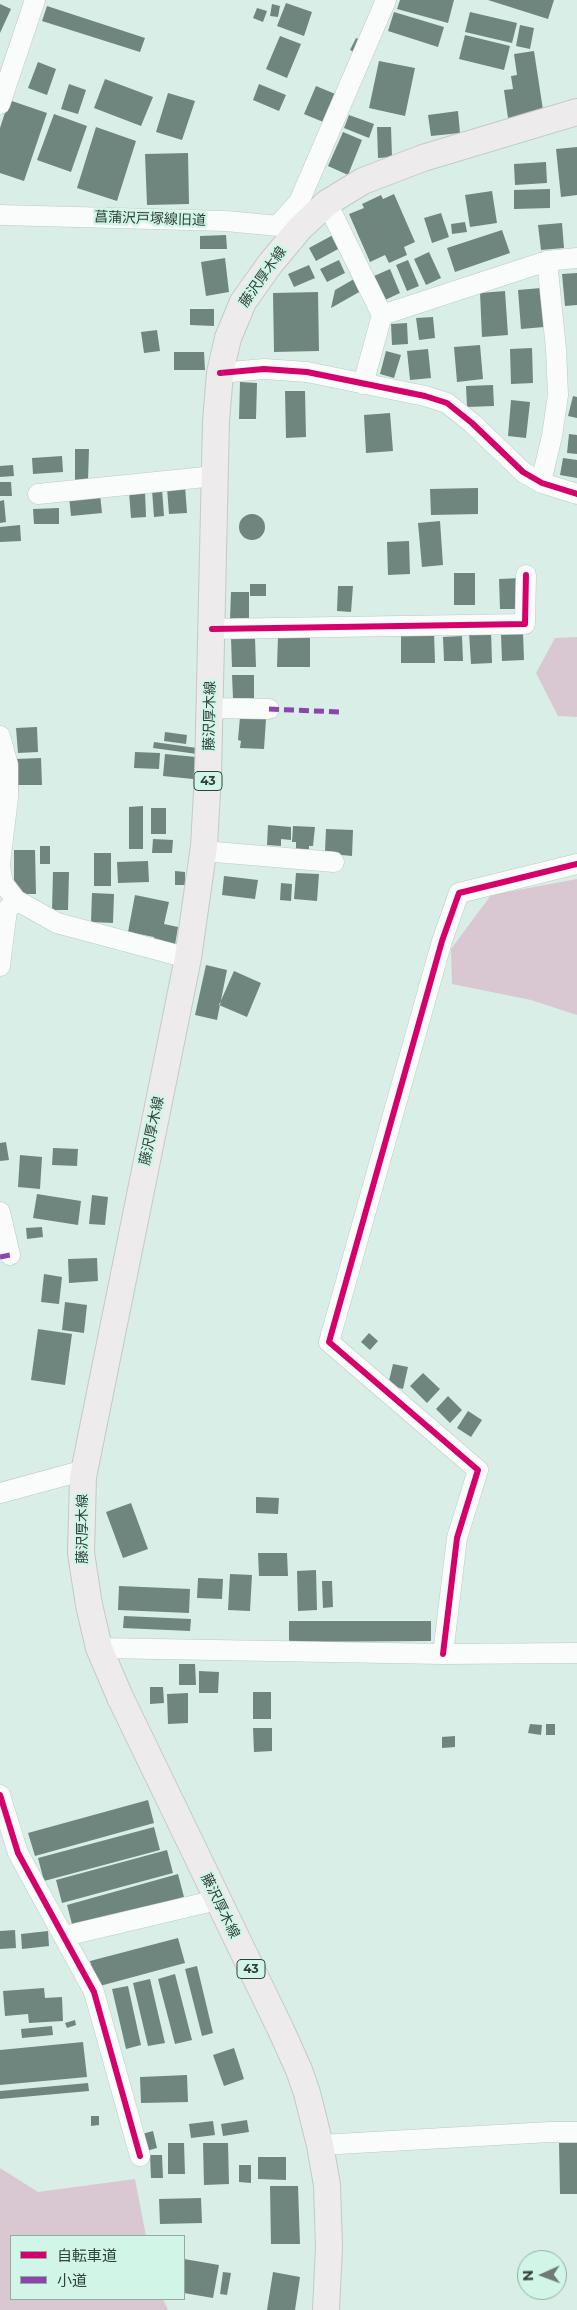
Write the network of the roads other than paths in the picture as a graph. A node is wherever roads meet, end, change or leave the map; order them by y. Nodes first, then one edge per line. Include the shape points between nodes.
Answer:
1 (35, 0) edge
2 (386, 0) edge
3 (0, 104) edge
4 (577, 112) edge
5 (327, 203) junction
6 (0, 216) edge
7 (288, 226) junction
8 (577, 258) edge
9 (548, 261) junction
10 (382, 315) junction
11 (220, 373) junction
12 (364, 384) junction
13 (215, 476) junction
14 (541, 482) junction
15 (38, 494) dead end
16 (577, 494) edge
17 (526, 575) dead end
18 (212, 629) junction
19 (210, 708) junction
20 (269, 709) dead end
21 (0, 736) edge
22 (203, 851) junction
23 (334, 862) dead end
24 (0, 863) edge
25 (577, 864) edge
26 (0, 867) edge
27 (16, 900) junction
28 (188, 958) junction
29 (0, 966) edge
30 (0, 1212) edge
31 (10, 1254) dead end
32 (84, 1470) junction
33 (0, 1493) edge
34 (99, 1648) junction
35 (577, 1653) edge
36 (443, 1654) junction
37 (0, 1795) edge
38 (217, 1900) junction
39 (65, 1936) junction
40 (577, 2132) edge
41 (320, 2145) junction
42 (140, 2156) dead end
43 (326, 2310) edge

1 - 3 street
2 - 7 street
4 - 5 main road, 藤沢厚木線 / 43 via 423,158 363,181
5 - 7 main road, 藤沢厚木線 / 43
5 - 10 street
6 - 7 street, 菖蒲沢戸塚線旧道
7 - 11 main road, 藤沢厚木線 / 43 via 270,264 243,302 228,338
8 - 9 street
9 - 10 street
9 - 14 street via 558,395
10 - 12 street
11 - 12 street via 307,372
11 - 13 main road, 藤沢厚木線 / 43
12 - 14 street via 447,403 523,472
13 - 15 street
13 - 18 main road, 藤沢厚木線 / 43
14 - 16 street
17 - 18 street via 525,624
18 - 19 main road, 藤沢厚木線 / 43
19 - 20 street
19 - 22 main road, 藤沢厚木線 / 43
21 - 24 street via 8,764 8,798
22 - 23 street
22 - 28 main road, 藤沢厚木線 / 43
25 - 36 street via 459,893 440,950 330,1342 478,1470 457,1538
26 - 27 street via 3,883
27 - 28 street via 57,923
27 - 29 street via 7,910
28 - 32 main road, 藤沢厚木線 / 43
30 - 31 street
32 - 33 street
32 - 34 main road, 藤沢厚木線 / 43 via 81,1553
34 - 36 street
34 - 38 main road, 藤沢厚木線 / 43
35 - 36 street
37 - 39 street via 18,1852
38 - 39 street
38 - 41 main road, 藤沢厚木線 / 43 via 299,2070
39 - 42 street via 94,1992
40 - 41 street
41 - 43 main road, 藤沢厚木線 / 43 via 329,2221

